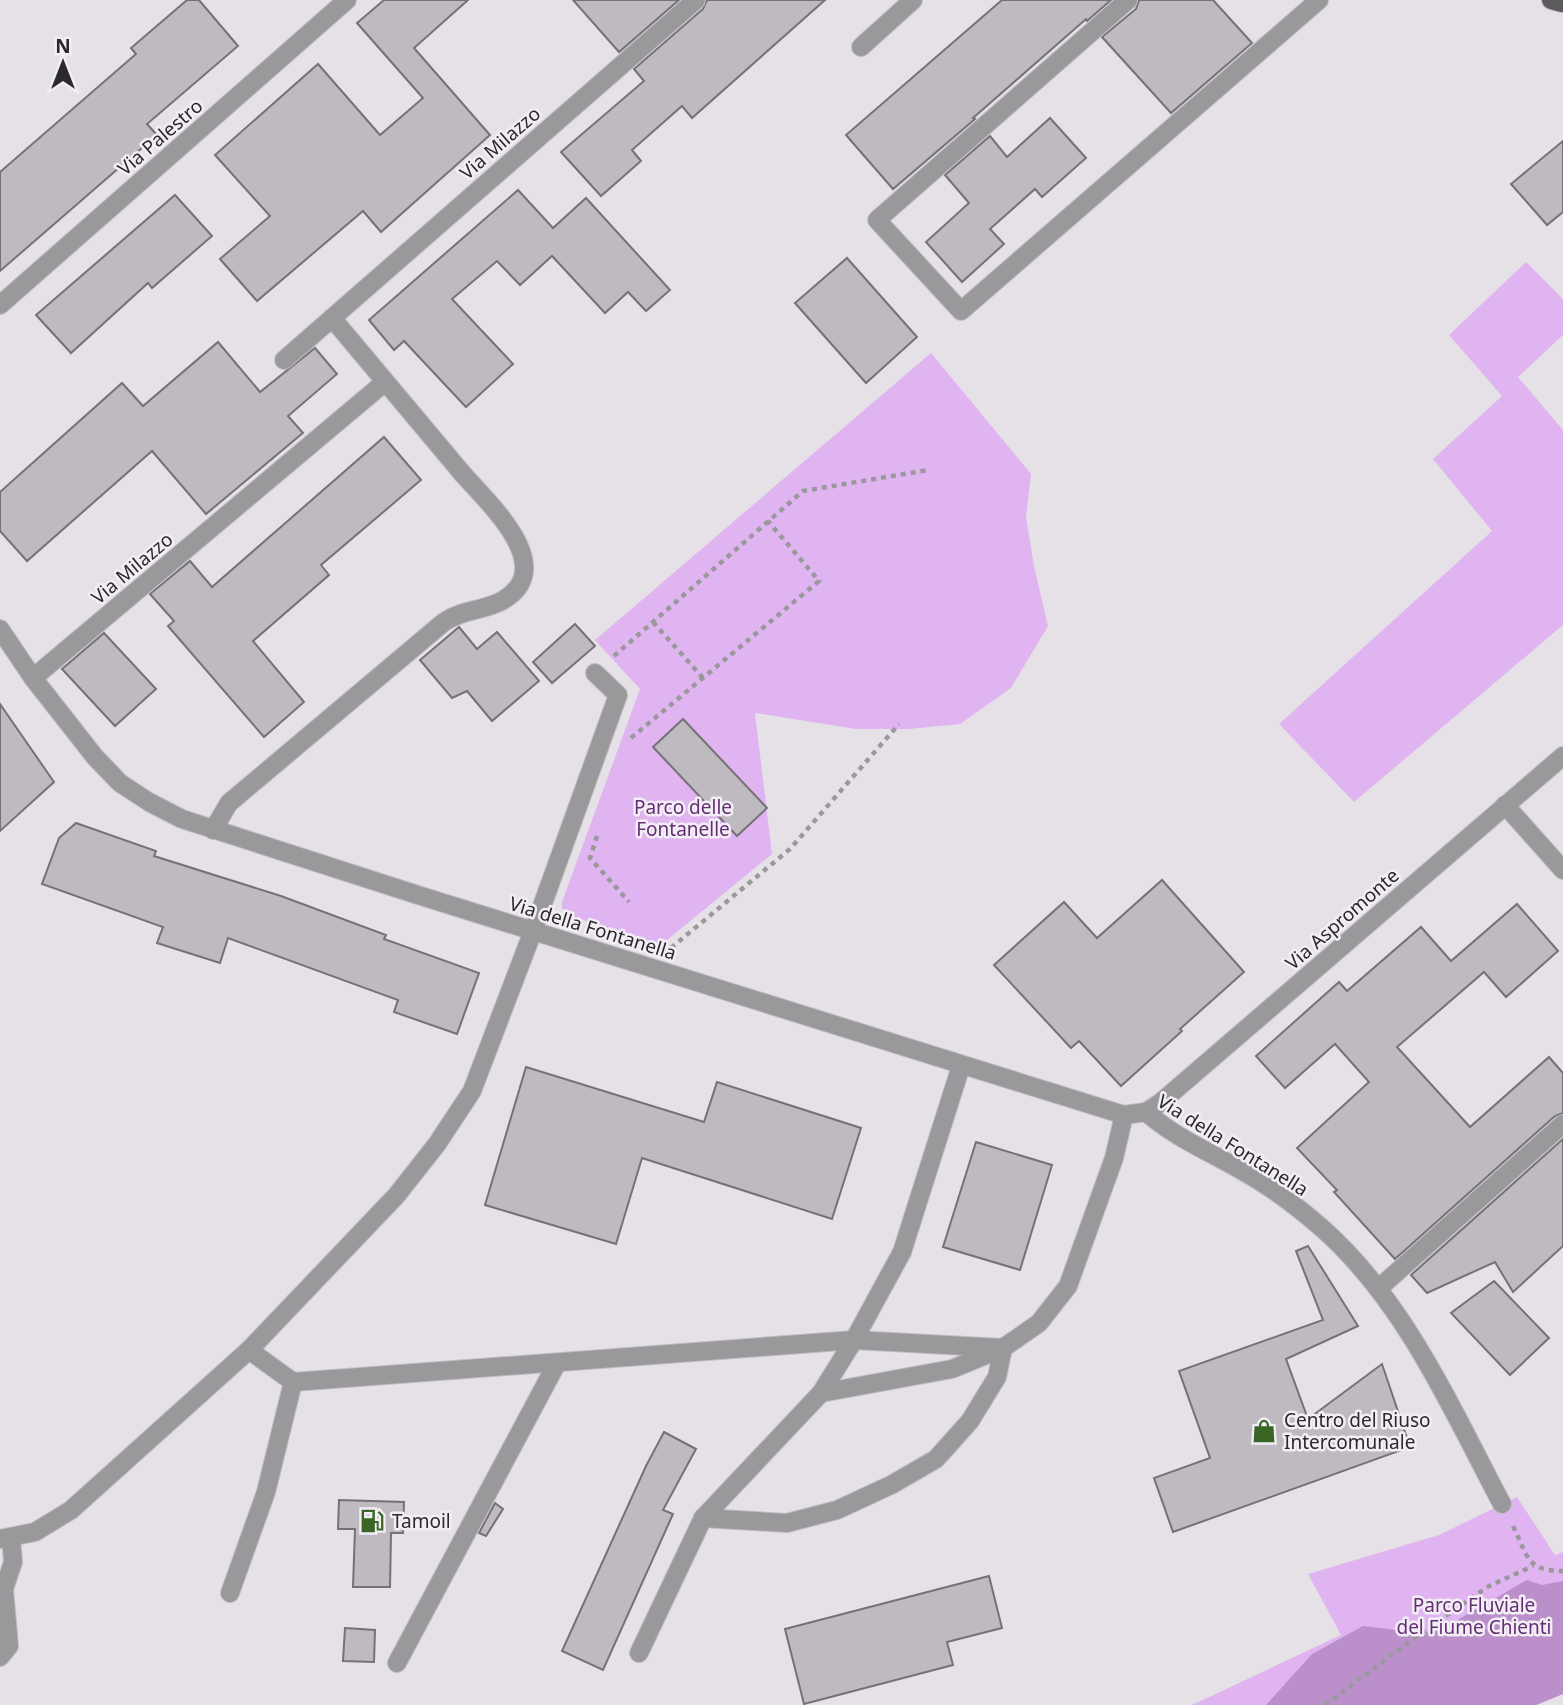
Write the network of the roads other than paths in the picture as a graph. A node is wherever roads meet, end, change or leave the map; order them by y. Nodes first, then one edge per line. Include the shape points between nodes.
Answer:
1 (347, 0) edge
2 (696, 0) edge
3 (913, 0) edge
4 (1128, 0) edge
5 (1319, 0) edge
6 (862, 47) dead end
7 (0, 305) edge
8 (332, 318) junction
9 (284, 360) dead end
10 (386, 382) junction
11 (0, 629) edge
12 (594, 673) dead end
13 (33, 678) junction
14 (1563, 756) edge
15 (1505, 805) junction
16 (213, 830) junction
17 (1563, 870) edge
18 (533, 931) junction
19 (961, 1066) junction
20 (1146, 1112) junction
21 (1124, 1115) junction
22 (1563, 1124) edge
23 (1379, 1288) junction
24 (854, 1340) junction
25 (1003, 1348) junction
26 (249, 1350) junction
27 (557, 1363) junction
28 (293, 1382) junction
29 (821, 1393) junction
30 (1502, 1504) road end
31 (703, 1518) junction
32 (5, 1538) edge
33 (2, 1589) edge
34 (230, 1593) dead end
35 (639, 1653) dead end
36 (0, 1657) edge
37 (397, 1663) dead end

1 - 7 street, Via Palestro
2 - 8 street, Via Milazzo
3 - 6 street
4 - 5 street via 877,220 961,311
8 - 9 street, Via Milazzo
8 - 10 street
10 - 13 street, Via Milazzo
10 - 16 street via 510,530 525,560 524,572 507,598 444,622 229,803
11 - 13 street, Via della Fontanella
12 - 18 street via 618,695
13 - 16 street, Via della Fontanella via 120,783 182,819
14 - 15 street, Via Aspromonte
15 - 17 street
15 - 20 street, Via Aspromonte
16 - 18 street, Via della Fontanella
18 - 19 street, Via della Fontanella
18 - 26 street via 472,1091 437,1144 396,1196
19 - 21 street, Via della Fontanella
19 - 24 street via 902,1252
20 - 21 street, Via della Fontanella
20 - 23 street, Via della Fontanella via 1290,1203 1324,1229
21 - 25 street via 1114,1158 1068,1286 1039,1324
22 - 23 street
23 - 30 street, Via della Fontanella via 1419,1347
24 - 25 street
24 - 27 street
24 - 29 street
25 - 29 street via 952,1370
25 - 31 street via 997,1377 970,1421 936,1459 891,1485 837,1510 787,1522
26 - 28 street
26 - 32 street via 71,1510 35,1532
27 - 28 street
27 - 37 street
28 - 34 street via 266,1492
29 - 31 street
31 - 35 street
32 - 33 street via 13,1562
33 - 36 street via 9,1646

